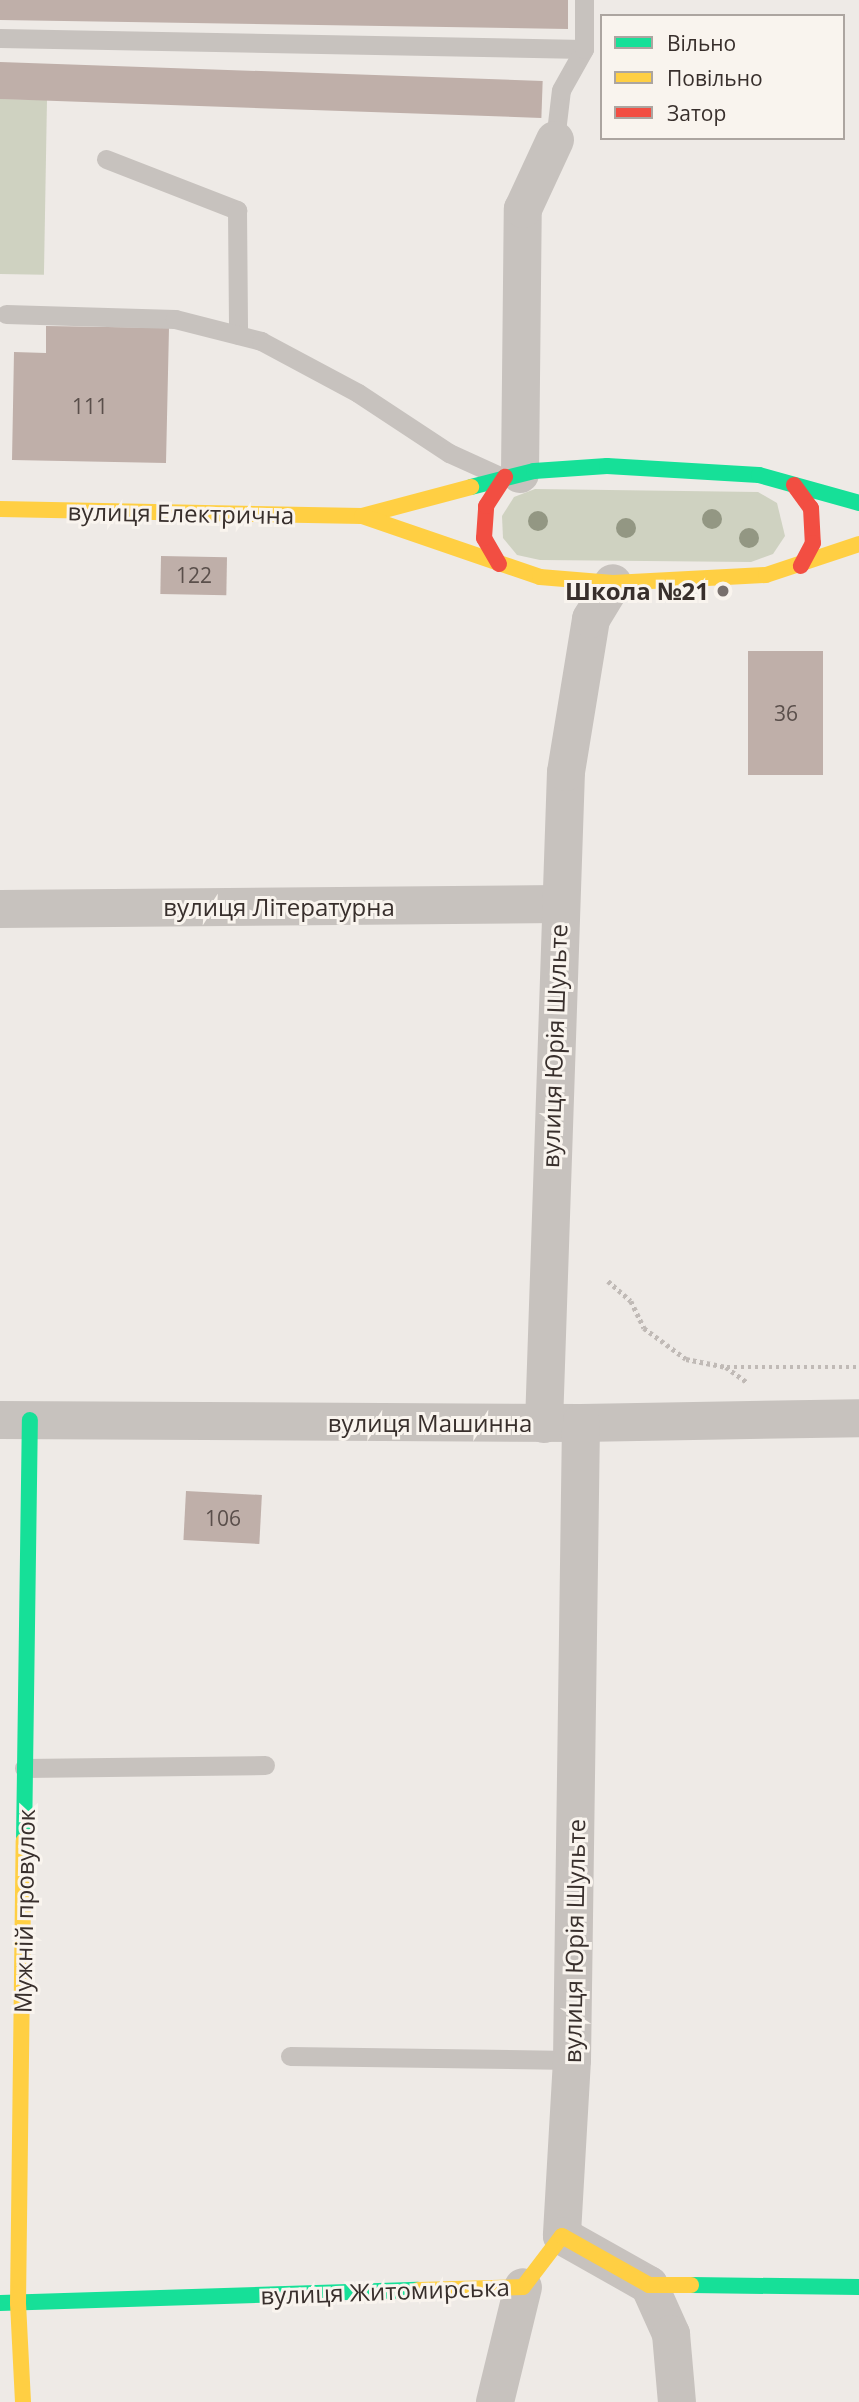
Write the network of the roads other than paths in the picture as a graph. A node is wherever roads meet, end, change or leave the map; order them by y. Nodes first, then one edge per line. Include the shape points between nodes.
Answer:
1 (584, 0) edge
2 (0, 38) edge
3 (584, 49) junction
4 (555, 140) joint
5 (106, 159) dead end
6 (6, 314) dead end
7 (238, 335) junction
8 (512, 476) junction
9 (794, 485) junction
10 (859, 503) edge
11 (0, 509) edge
12 (362, 516) junction
13 (859, 544) edge
14 (499, 565) junction
15 (801, 566) junction
16 (557, 578) junction
17 (613, 583) junction
18 (579, 670) junction
19 (558, 904) junction
20 (0, 909) edge
21 (859, 1418) edge
22 (15, 1420) edge
23 (563, 1424) junction
24 (265, 1765) dead end
25 (24, 1768) junction
26 (13, 1829) edge
27 (290, 2056) dead end
28 (572, 2060) junction
29 (562, 2236) junction
30 (649, 2285) junction
31 (523, 2287) junction
32 (859, 2287) edge
33 (0, 2303) edge
34 (18, 2303) junction
35 (23, 2402) edge
36 (495, 2402) edge
37 (677, 2402) edge

1 - 3 lane
2 - 3 lane
3 - 4 lane via 561,89
4 - 8 street via 523,209
5 - 7 lane via 237,210
6 - 7 lane via 175,319
7 - 8 lane via 305,362 449,453
8 - 9 street, вулиця Електрична via 648,467 759,475
8 - 12 street, вулиця Електрична
8 - 14 street via 485,517 484,538
9 - 10 street, вулиця Електрична
9 - 15 street via 811,508 813,543
11 - 12 street, вулиця Електрична
12 - 14 street, вулиця Електрична
13 - 15 street, вулиця Електрична
14 - 16 street, вулиця Електрична
15 - 17 street, вулиця Електрична via 765,575
16 - 17 street, вулиця Електрична
16 - 18 street via 573,618
17 - 18 street via 591,620
18 - 19 street, вулиця Юрія Шульте
19 - 20 street, вулиця Літературна
19 - 23 street, вулиця Юрія Шульте
21 - 23 street, вулиця Машинна
22 - 23 street, вулиця Машинна
22 - 25 street, Мужній провулок
23 - 28 street, вулиця Юрія Шульте
24 - 25 lane
25 - 26 street, Мужній провулок
26 - 34 street, Мужній провулок
27 - 28 lane
28 - 29 street, вулиця Юрія Шульте
29 - 30 street
29 - 31 street
30 - 32 street
30 - 37 street via 671,2334
31 - 34 street, вулиця Житомирська
31 - 36 street
33 - 34 street, вулиця Житомирська
34 - 35 street, Мужній провулок

